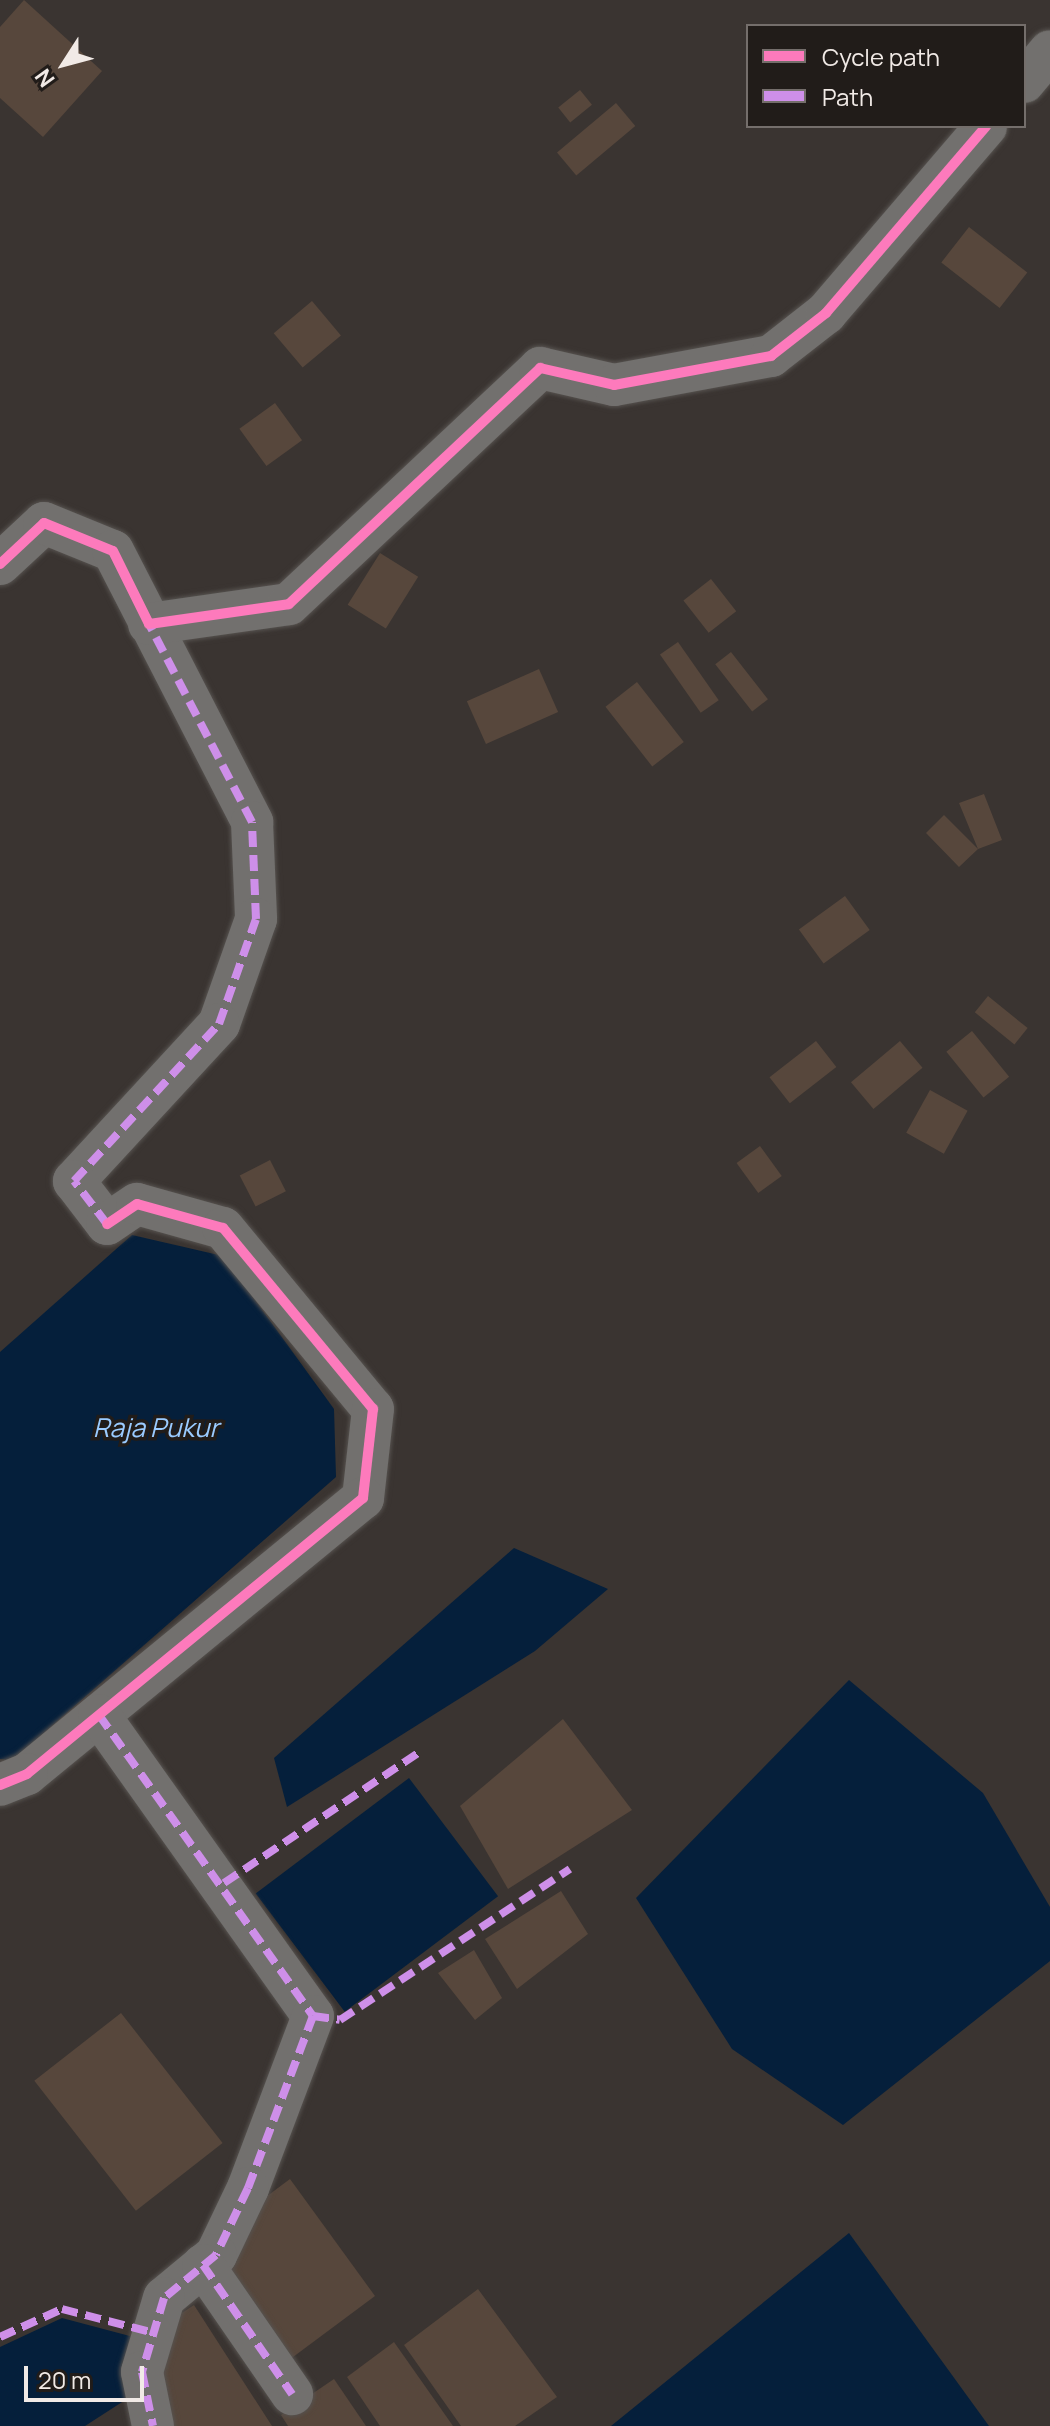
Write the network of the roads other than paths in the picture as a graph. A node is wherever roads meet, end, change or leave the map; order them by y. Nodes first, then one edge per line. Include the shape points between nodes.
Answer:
1 (1050, 51) edge
2 (1026, 80) edge
3 (984, 128) edge
4 (0, 564) edge
5 (149, 624) junction
6 (99, 1715) junction
7 (0, 1785) edge
8 (203, 2265) junction
9 (292, 2394) dead end
10 (153, 2426) edge

1 - 2 street
3 - 5 street via 826,313 771,356 614,385 540,368 289,604
4 - 5 street via 44,523 113,551
5 - 6 street via 252,822 256,919 219,1024 74,1181 107,1224 137,1204 223,1228 373,1409 363,1498
6 - 7 street via 27,1774
6 - 8 street via 313,2016 248,2188 216,2255
8 - 9 street
8 - 10 street via 164,2298 142,2372

